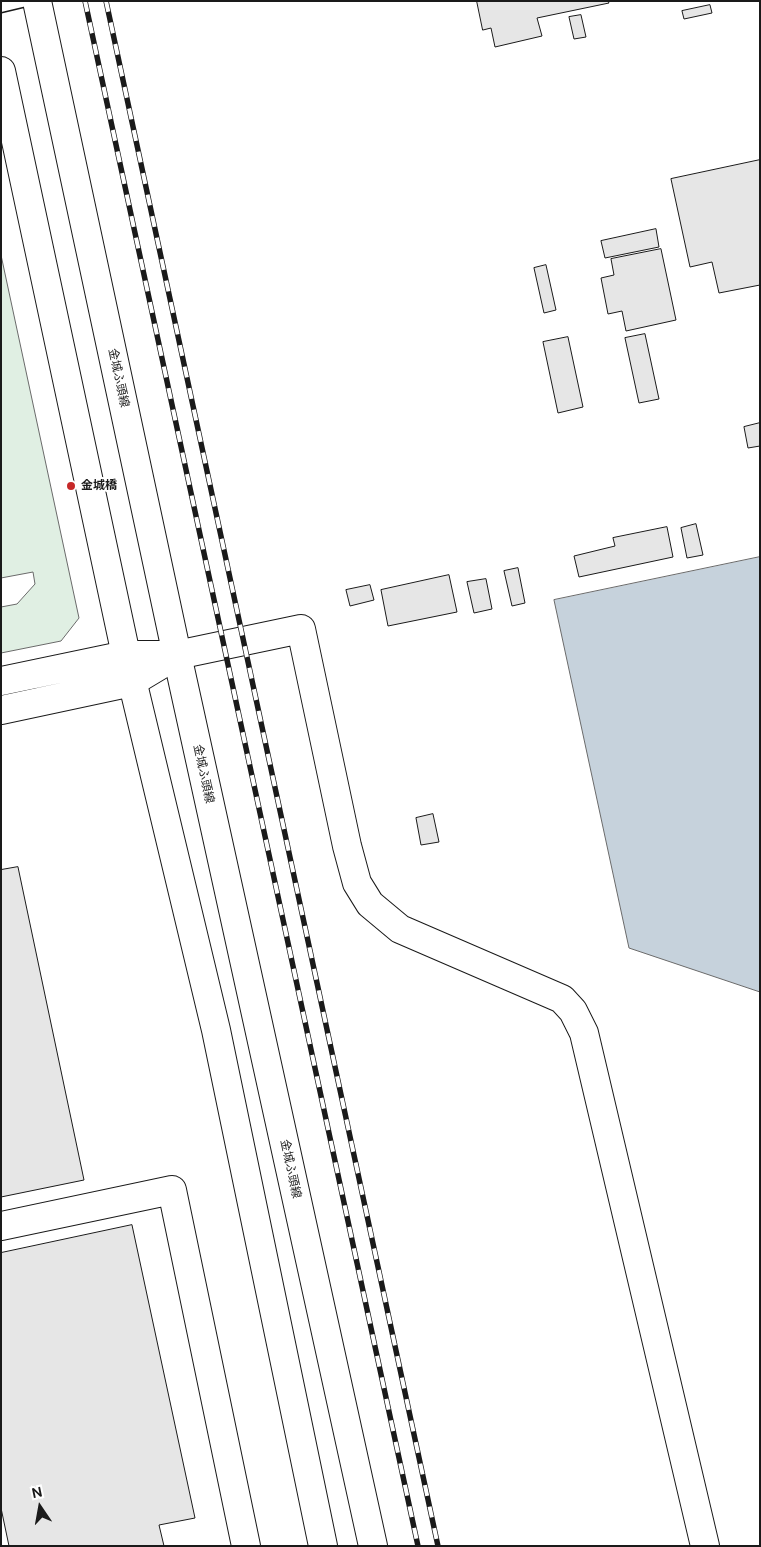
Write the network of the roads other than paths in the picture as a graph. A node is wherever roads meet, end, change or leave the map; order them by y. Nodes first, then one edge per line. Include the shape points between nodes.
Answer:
1 (22, 1) edge
2 (37, 1) edge
3 (1, 6) edge
4 (1, 71) edge
5 (126, 655) junction
6 (177, 655) junction
7 (1, 681) edge
8 (132, 682) junction
9 (1, 710) edge
10 (1, 1226) edge
11 (246, 1546) edge
12 (323, 1546) edge
13 (372, 1546) edge
14 (705, 1546) edge

1 - 3 lane
2 - 6 main road, 金城ふ頭線
4 - 5 main road
5 - 6 main road
5 - 7 main road
5 - 8 main road
6 - 8 main road
6 - 13 main road, 金城ふ頭線
6 - 14 main road via 300,629 347,846 357,883 370,904 400,929 544,991 562,1000 573,1011 584,1033
8 - 9 main road
8 - 12 main road via 216,1030
10 - 11 main road via 172,1190

